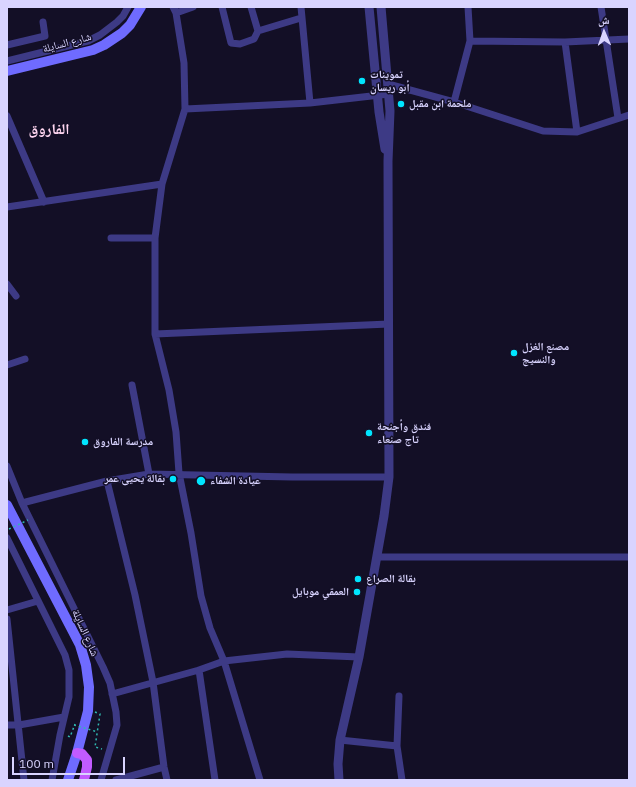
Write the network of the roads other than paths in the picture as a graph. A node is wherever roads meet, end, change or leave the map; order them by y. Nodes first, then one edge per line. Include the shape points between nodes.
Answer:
1 (128, 7) edge
2 (141, 7) edge
3 (193, 7) edge
4 (222, 7) edge
5 (251, 7) edge
6 (301, 7) edge
7 (369, 7) edge
8 (381, 7) edge
9 (468, 7) edge
10 (601, 7) edge
11 (175, 9) edge
12 (301, 18) junction
13 (43, 22) dead end
14 (258, 31) junction
15 (629, 38) edge
16 (470, 41) junction
17 (607, 41) junction
18 (565, 42) junction
19 (7, 45) edge
20 (7, 53) edge
21 (8, 61) edge
22 (7, 72) edge
23 (388, 84) junction
24 (389, 94) junction
25 (378, 95) junction
26 (454, 102) junction
27 (310, 103) junction
28 (185, 109) junction
29 (629, 115) edge
30 (7, 116) edge
31 (618, 118) junction
32 (577, 132) junction
33 (388, 161) junction
34 (162, 184) junction
35 (44, 202) junction
36 (7, 207) edge
37 (111, 238) dead end
38 (155, 238) junction
39 (7, 284) edge
40 (16, 296) dead end
41 (389, 324) junction
42 (155, 334) junction
43 (25, 359) dead end
44 (7, 365) edge
45 (132, 385) dead end
46 (7, 466) edge
47 (179, 473) junction
48 (149, 474) junction
49 (388, 477) junction
50 (107, 481) junction
51 (22, 503) junction
52 (7, 505) edge
53 (7, 538) edge
54 (378, 557) junction
55 (629, 557) edge
56 (38, 601) junction
57 (7, 610) edge
58 (7, 619) edge
59 (359, 657) junction
60 (224, 661) junction
61 (198, 670) junction
62 (11, 681) edge
63 (153, 682) junction
64 (112, 694) junction
65 (399, 696) dead end
66 (64, 717) junction
67 (7, 725) edge
68 (19, 725) junction
69 (340, 740) junction
70 (397, 746) junction
71 (77, 753) junction
72 (164, 767) junction
73 (24, 780) edge
74 (52, 780) edge
75 (68, 780) edge
76 (84, 780) edge
77 (101, 780) edge
78 (116, 780) edge
79 (167, 780) edge
80 (214, 780) edge
81 (260, 780) edge
82 (339, 780) edge
83 (402, 780) edge

1 - 21 street via 120,20 95,38 81,44
2 - 22 main road, شارع السايلة via 122,33 104,45
3 - 11 street
4 - 14 street via 231,43 240,44 254,39
5 - 14 street
6 - 12 street
7 - 25 street
8 - 23 street
9 - 16 street
10 - 17 street
11 - 28 street via 184,63
12 - 14 street
12 - 27 street
13 - 19 street via 45,36
15 - 17 street
16 - 18 street
16 - 26 street
17 - 18 street
17 - 31 street
18 - 32 street
20 - 21 street
23 - 24 street
23 - 26 street
24 - 25 street
24 - 33 street
25 - 27 street
25 - 33 street
26 - 32 street via 542,131
27 - 28 street
28 - 34 street
29 - 31 street
30 - 35 street
31 - 32 street
33 - 41 street
34 - 35 street
34 - 38 street
35 - 36 street
37 - 38 street
38 - 42 street
39 - 40 street
41 - 42 street
41 - 49 street
42 - 47 street via 169,390
43 - 44 street
45 - 48 street
46 - 51 street
47 - 48 street
47 - 49 street
47 - 60 street via 192,533 201,596 210,628
48 - 50 street
49 - 54 street
50 - 51 street
50 - 63 street
51 - 64 street via 103,667
52 - 71 main road, شارع السايلة via 84,655 88,676 88,704
53 - 56 street
54 - 55 street
54 - 59 street
56 - 57 street
56 - 66 street via 65,655 69,670 69,697
58 - 62 street
59 - 60 street via 287,654
59 - 69 street
60 - 61 street
60 - 81 street
61 - 63 street
61 - 80 street
62 - 68 street
63 - 64 street
63 - 72 street
64 - 77 street via 117,724
65 - 70 street
66 - 68 street
66 - 74 street
67 - 68 street
68 - 73 street
69 - 70 street
69 - 82 street
70 - 83 street
71 - 75 main road, شارع السايلة
71 - 76 main road via 82,754 87,760
72 - 78 street
72 - 79 street

